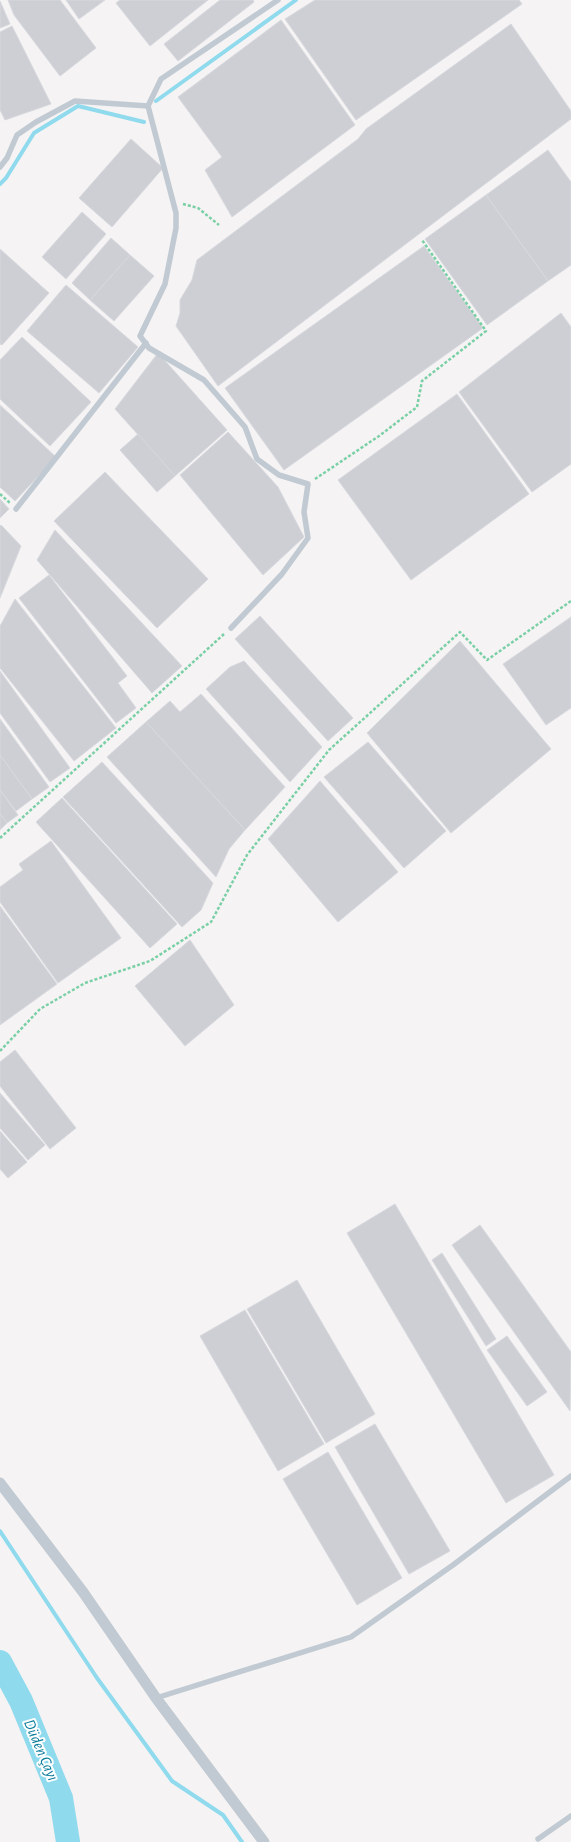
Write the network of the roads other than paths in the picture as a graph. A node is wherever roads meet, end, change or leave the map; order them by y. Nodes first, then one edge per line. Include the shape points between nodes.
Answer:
1 (278, 0) edge
2 (148, 106) junction
3 (0, 167) edge
4 (146, 343) junction
5 (16, 509) road end
6 (232, 628) road end
7 (571, 1476) edge
8 (0, 1483) edge
9 (156, 1698) junction
10 (571, 1816) edge
11 (538, 1839) dead end
12 (264, 1842) edge

1 - 2 lane via 161,79
2 - 3 lane via 75,101 17,135
2 - 4 lane via 176,213 176,228 165,284 140,336
4 - 5 lane
4 - 6 lane via 149,348 204,380 245,426 257,460 279,475 308,484 304,512 308,538 282,574
7 - 9 lane via 453,1565 351,1637
8 - 9 street via 83,1592
9 - 12 street
10 - 11 lane

